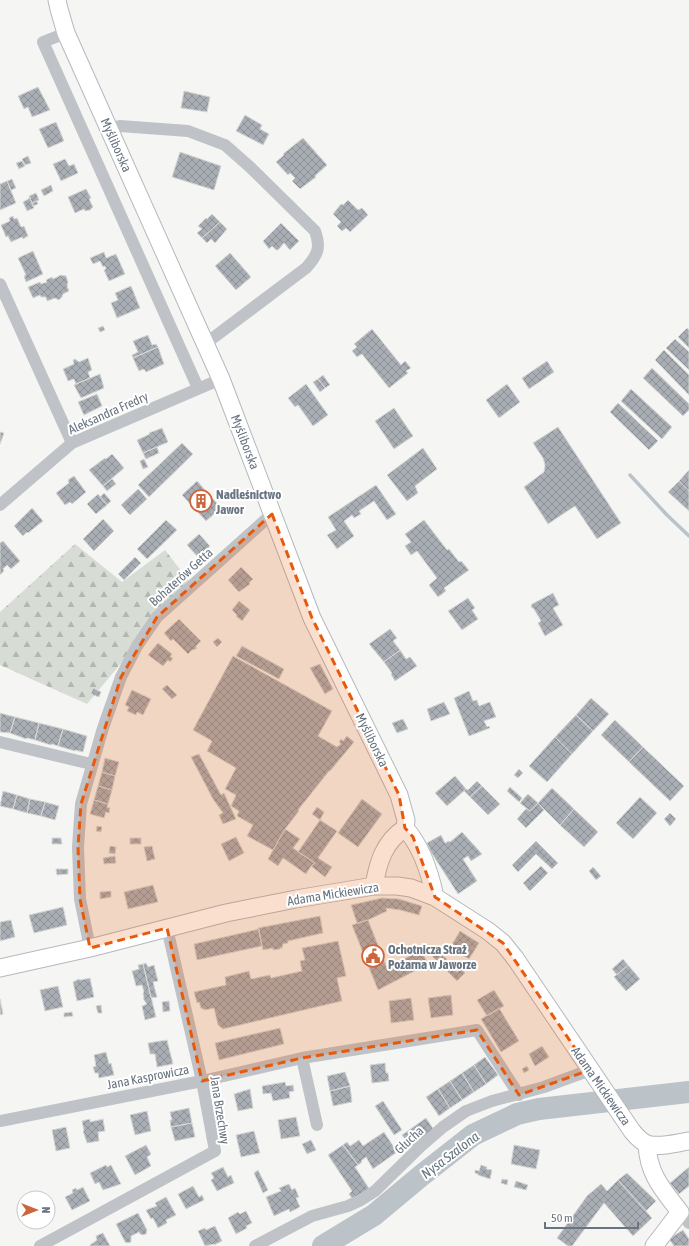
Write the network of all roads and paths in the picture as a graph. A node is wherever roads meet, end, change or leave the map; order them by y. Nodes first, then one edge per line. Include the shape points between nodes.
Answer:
1 (57, 0) edge
2 (66, 32) junction
3 (109, 129) junction
4 (0, 284) edge
5 (205, 344) junction
6 (221, 379) junction
7 (198, 388) junction
8 (72, 443) junction
9 (0, 505) edge
10 (272, 514) junction
11 (0, 742) edge
12 (91, 764) junction
13 (405, 828) junction
14 (374, 886) junction
15 (435, 897) junction
16 (167, 928) junction
17 (90, 948) junction
18 (0, 968) edge
19 (302, 1058) junction
20 (592, 1073) junction
21 (202, 1081) junction
22 (519, 1094) junction
23 (0, 1121) edge
24 (317, 1124) dead end
25 (689, 1140) edge
26 (647, 1144) junction
27 (685, 1218) edge
28 (40, 1246) edge
29 (255, 1246) edge
30 (654, 1246) edge

1 - 2 street, Myśliborska
2 - 3 street, Myśliborska
2 - 7 street, Myśliborska via 43,42
3 - 5 street, Myśliborska
3 - 5 street via 120,126 188,132 225,145 314,231 318,240 315,259
4 - 8 street
5 - 6 street, Myśliborska
6 - 7 street, Aleksandra Fredry
6 - 10 street, Myśliborska
7 - 8 street, Aleksandra Fredry
8 - 9 street, Aleksandra Fredry
10 - 12 street, Bohaterów Getta via 157,616 121,677
10 - 13 street, Myśliborska via 312,618 399,795 406,820
11 - 12 street
12 - 17 street, Bohaterów Getta via 81,804 78,847 80,899
13 - 14 street via 381,855
13 - 15 street via 419,846 432,880
14 - 15 street, Adama Mickiewicza via 411,888
14 - 16 street, Adama Mickiewicza via 280,902
15 - 20 street, Adama Mickiewicza via 503,943
16 - 17 street, Adama Mickiewicza
16 - 21 street, Jana Brzechwy
17 - 18 street, Adama Mickiewicza
19 - 21 street, Jana Kasprowicza
19 - 22 street, Jana Kasprowicza via 478,1030
19 - 24 street
20 - 22 street, Głucha
20 - 26 street, Adama Mickiewicza via 632,1131
21 - 23 street, Jana Kasprowicza
21 - 28 street, Jana Brzechwy via 214,1151
22 - 29 street, Głucha via 466,1111 421,1146 375,1191 361,1200 312,1216
25 - 26 street via 662,1146
26 - 27 street via 647,1154 654,1176
27 - 30 street

